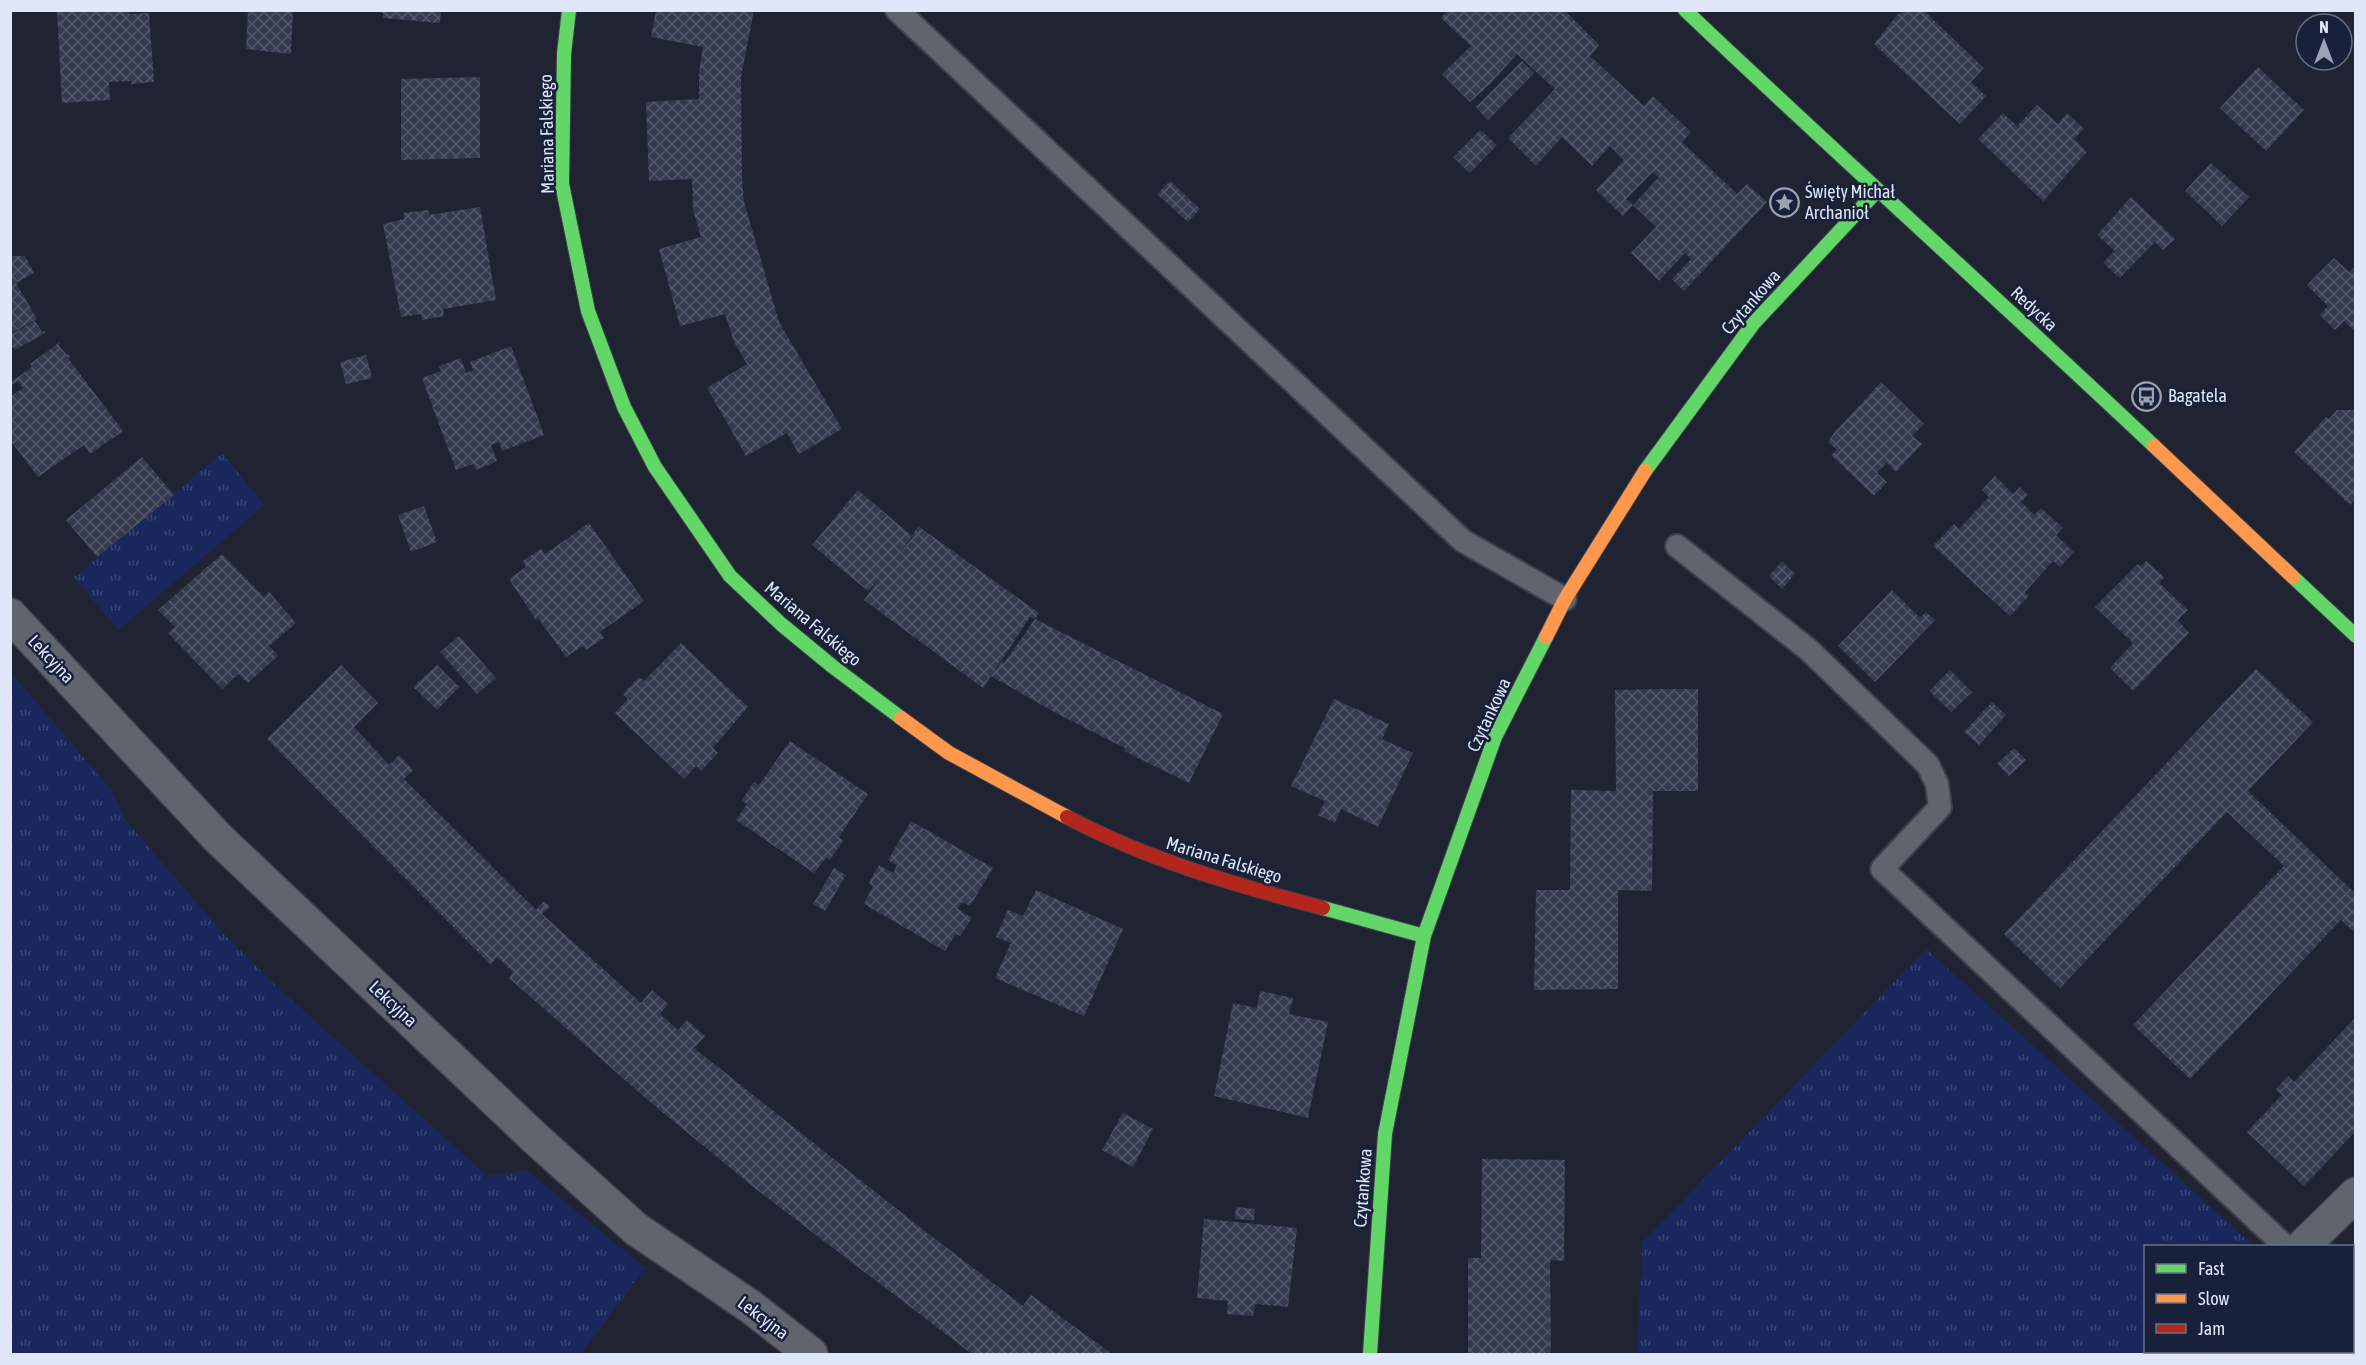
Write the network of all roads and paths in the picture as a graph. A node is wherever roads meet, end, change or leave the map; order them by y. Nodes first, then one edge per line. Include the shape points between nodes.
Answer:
1 (569, 10) edge
2 (897, 10) edge
3 (1685, 10) edge
4 (1877, 191) junction
5 (1677, 546) dead end
6 (1565, 599) junction
7 (10, 615) edge
8 (2355, 636) edge
9 (1424, 936) junction
10 (2355, 1194) edge
11 (2284, 1245) edge
12 (2304, 1245) edge
13 (811, 1354) edge
14 (1370, 1354) edge

1 - 9 street, Mariana Falskiego via 564,54 562,184 588,311 624,407 655,467 730,576 832,666 949,753 1077,822 1168,862
2 - 6 lane via 1463,541
3 - 4 street, Redycka
4 - 6 street, Czytankowa via 1753,324 1653,457
4 - 8 street, Redycka via 2000,301
5 - 11 lane via 1809,650 1928,765 1937,784 1940,807 1882,869
6 - 9 street, Czytankowa via 1495,737
7 - 13 street, Lekcyjna via 218,837 535,1138 636,1229 751,1307
9 - 14 street, Czytankowa via 1385,1134
10 - 12 street

